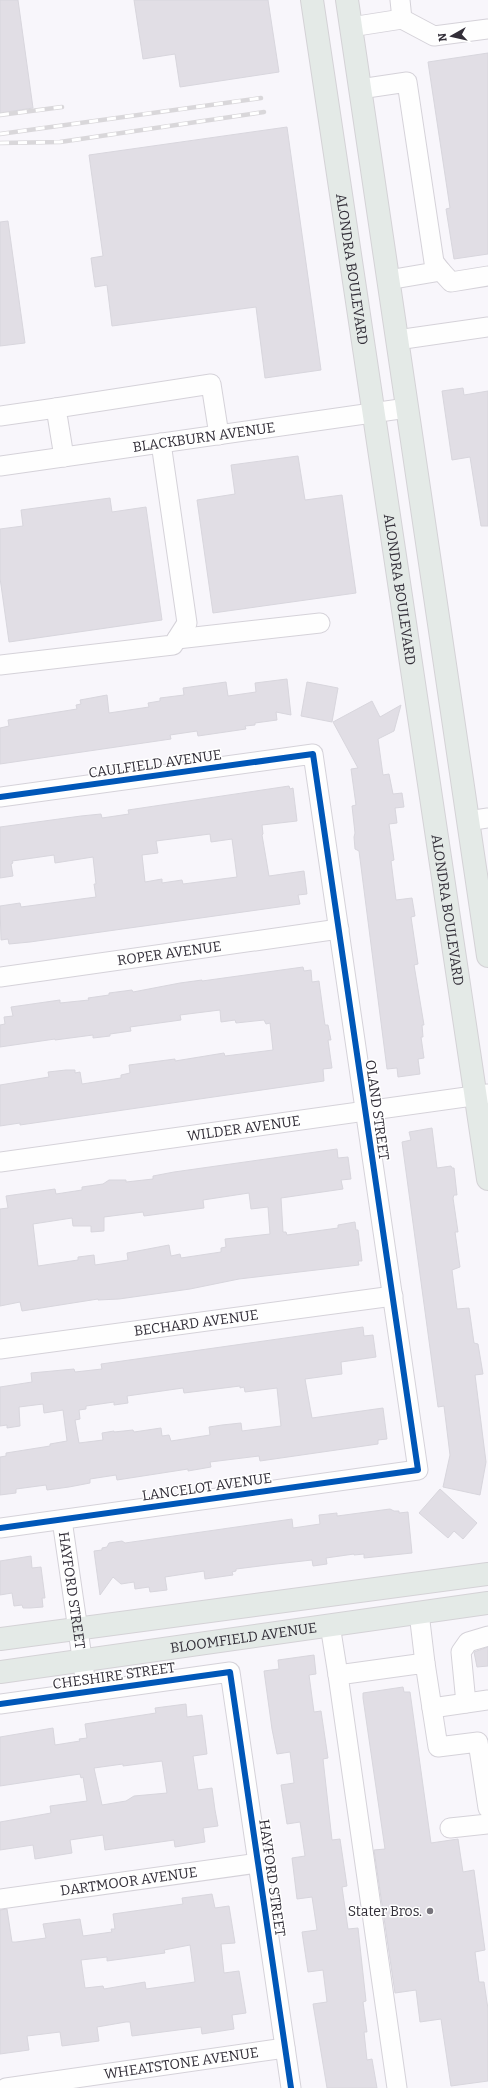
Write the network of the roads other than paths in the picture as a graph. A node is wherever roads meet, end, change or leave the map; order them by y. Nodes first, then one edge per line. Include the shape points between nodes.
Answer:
1 (312, 0) edge
2 (347, 0) edge
3 (400, 0) edge
4 (402, 19) junction
5 (351, 27) junction
6 (488, 29) edge
7 (360, 89) junction
8 (441, 272) junction
9 (488, 276) edge
10 (388, 280) junction
11 (488, 328) edge
12 (397, 340) junction
13 (56, 408) junction
14 (407, 408) junction
15 (373, 413) junction
16 (0, 416) edge
17 (219, 435) junction
18 (161, 443) junction
19 (64, 457) junction
20 (0, 466) edge
21 (320, 623) dead end
22 (177, 639) junction
23 (0, 665) edge
24 (313, 754) joint
25 (0, 797) edge
26 (478, 819) edge
27 (339, 929) junction
28 (488, 956) edge
29 (0, 977) edge
30 (482, 1094) edge
31 (365, 1112) junction
32 (0, 1162) edge
33 (488, 1179) edge
34 (393, 1296) junction
35 (0, 1349) edge
36 (418, 1470) joint
37 (62, 1520) junction
38 (0, 1528) edge
39 (488, 1574) edge
40 (327, 1595) junction
41 (488, 1603) edge
42 (419, 1613) junction
43 (330, 1625) junction
44 (79, 1628) junction
45 (488, 1636) edge
46 (0, 1639) edge
47 (83, 1661) junction
48 (424, 1663) junction
49 (0, 1672) edge
50 (230, 1672) joint
51 (338, 1675) junction
52 (87, 1692) junction
53 (488, 1700) edge
54 (466, 1703) junction
55 (0, 1704) edge
56 (432, 1708) junction
57 (483, 1741) edge
58 (488, 1808) edge
59 (488, 1824) edge
60 (450, 1828) dead end
61 (258, 1863) junction
62 (0, 1898) edge
63 (285, 2048) junction
64 (6, 2088) edge
65 (291, 2088) edge
66 (397, 2088) edge

1 - 15 main road, ALONDRA BOULEVARD
2 - 5 main road
3 - 4 street
4 - 5 street
4 - 6 street via 434,36
5 - 7 main road
7 - 8 street via 407,82 434,262
7 - 10 main road
8 - 9 street via 452,282
8 - 10 street
10 - 12 main road
11 - 12 street
12 - 14 main road
13 - 16 street
13 - 17 street via 211,384
13 - 19 street
14 - 15 street, BLACKBURN AVENUE
14 - 26 main road
15 - 17 street, BLACKBURN AVENUE
15 - 30 main road, ALONDRA BOULEVARD
17 - 18 street, BLACKBURN AVENUE
18 - 19 street, BLACKBURN AVENUE
18 - 22 street via 187,623
19 - 20 street, BLACKBURN AVENUE
21 - 22 street
22 - 23 street via 173,645
24 - 25 street, CAULFIELD AVENUE
24 - 27 street, OLAND STREET
26 - 28 main road
27 - 29 street, ROPER AVENUE
27 - 31 street, OLAND STREET
30 - 31 street, WILDER AVENUE
30 - 33 main road, ALONDRA BOULEVARD
31 - 32 street, WILDER AVENUE
31 - 34 street, OLAND STREET
34 - 35 street, BECHARD AVENUE
34 - 36 street, OLAND STREET
36 - 37 street, LANCELOT AVENUE
37 - 38 street, LANCELOT AVENUE
37 - 44 street, HAYFORD STREET
39 - 40 main road
40 - 43 main road
40 - 44 main road
41 - 42 main road, BLOOMFIELD AVENUE
42 - 43 main road, BLOOMFIELD AVENUE
42 - 48 street
43 - 47 main road, BLOOMFIELD AVENUE
43 - 51 street
44 - 46 main road
44 - 47 street, HAYFORD STREET
45 - 54 street via 468,1642 461,1652
47 - 49 main road, BLOOMFIELD AVENUE
47 - 52 street, HAYFORD STREET
48 - 51 street
48 - 56 street
50 - 52 street, CHESHIRE STREET
50 - 61 street, HAYFORD STREET
51 - 66 street
52 - 55 street, CHESHIRE STREET
53 - 54 street
54 - 56 street
56 - 57 street via 438,1747
57 - 58 street
59 - 60 street
61 - 62 street, DARTMOOR AVENUE
61 - 63 street, HAYFORD STREET
63 - 64 street, WHEATSTONE AVENUE
63 - 65 street, HAYFORD STREET

